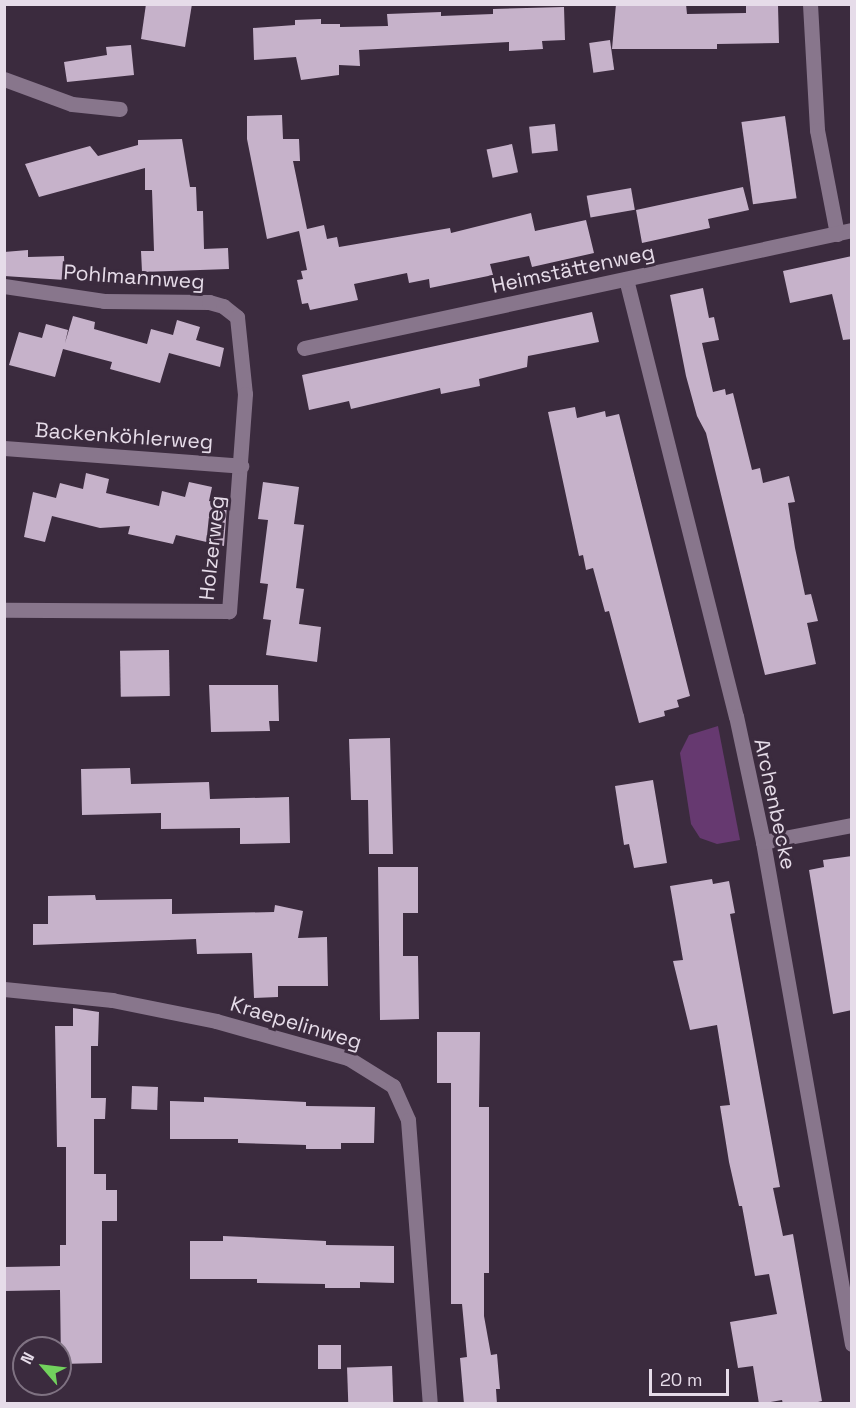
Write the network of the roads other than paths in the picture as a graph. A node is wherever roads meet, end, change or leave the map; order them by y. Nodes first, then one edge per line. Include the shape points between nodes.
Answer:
1 (810, 4) edge
2 (4, 79) edge
3 (120, 109) dead end
4 (844, 232) edge
5 (626, 279) junction
6 (4, 286) edge
7 (240, 337) joint
8 (304, 348) dead end
9 (4, 448) edge
10 (241, 466) junction
11 (4, 610) edge
12 (852, 825) edge
13 (763, 842) junction
14 (4, 989) edge
15 (852, 1344) edge
16 (430, 1404) edge

1 - 4 street via 817,130
2 - 3 street via 72,104
4 - 5 street, Heimstättenweg
5 - 8 street, Heimstättenweg
5 - 13 street, Archenbecke via 736,716
6 - 7 street, Pohlmannweg via 104,301 209,302 237,317
7 - 10 street, Holzerweg via 244,394
9 - 10 street, Backenköhlerweg
10 - 11 street, Holzerweg via 229,611
12 - 13 street
13 - 15 street, Archenbecke
14 - 16 street, Kraepelinweg via 112,1000 216,1021 348,1058 393,1086 408,1120

